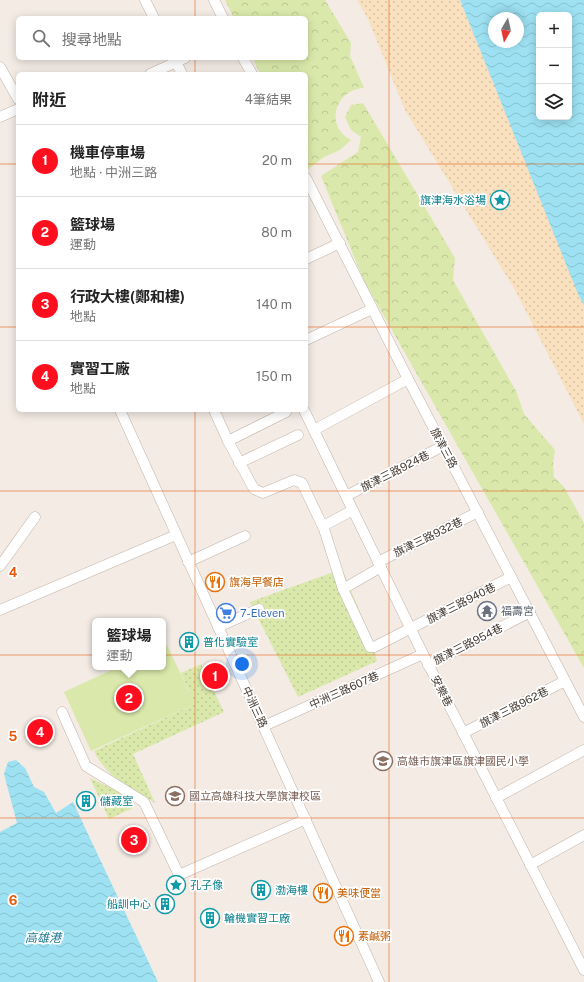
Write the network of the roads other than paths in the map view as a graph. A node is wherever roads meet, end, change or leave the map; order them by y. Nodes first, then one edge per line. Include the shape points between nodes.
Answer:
1 (144, 0) edge
2 (214, 0) edge
3 (153, 16) edge
4 (222, 16) edge
5 (176, 60) edge
6 (178, 60) edge
7 (245, 60) edge
8 (0, 66) edge
9 (154, 72) edge
10 (181, 72) edge
11 (251, 72) edge
12 (16, 95) edge
13 (16, 110) edge
14 (0, 118) edge
15 (308, 182) edge
16 (340, 243) junction
17 (308, 259) edge
18 (372, 309) junction
19 (308, 339) edge
20 (408, 379) junction
21 (121, 412) edge
22 (215, 412) edge
23 (286, 412) dead end
24 (305, 412) edge
25 (314, 430) junction
26 (298, 435) dead end
27 (228, 441) junction
28 (443, 446) junction
29 (239, 464) junction
30 (346, 496) junction
31 (353, 510) junction
32 (478, 512) junction
33 (35, 517) dead end
34 (323, 526) junction
35 (176, 535) junction
36 (245, 536) dead end
37 (188, 562) junction
38 (380, 564) junction
39 (0, 566) edge
40 (511, 577) junction
41 (343, 589) junction
42 (259, 609) dead end
43 (0, 610) edge
44 (530, 612) junction
45 (218, 627) junction
46 (411, 629) junction
47 (423, 654) junction
48 (428, 665) junction
49 (565, 681) junction
50 (62, 712) dead end
51 (584, 717) edge
52 (264, 726) junction
53 (463, 733) junction
54 (584, 750) edge
55 (496, 798) junction
56 (306, 819) junction
57 (584, 836) edge
58 (530, 865) junction
59 (584, 970) edge
60 (379, 982) edge

1 - 3 street
2 - 4 street
5 - 9 street
6 - 10 street
7 - 11 street
8 - 12 street
13 - 14 street
15 - 16 street, 旗津三路
16 - 17 street
16 - 18 street, 旗津三路
18 - 19 street
18 - 20 street, 旗津三路
20 - 25 street
20 - 28 street, 旗津三路
21 - 35 street, 中洲三路
22 - 27 street
23 - 27 street
24 - 25 street, 安樂巷
25 - 30 street, 安樂巷
26 - 29 street
27 - 29 street
28 - 30 street, 旗津三路924巷
28 - 32 street, 旗津三路
29 - 34 street via 254,489 259,492 263,493 298,480 302,483
30 - 31 street, 安樂巷
31 - 34 street
31 - 38 street, 安樂巷
32 - 38 street, 旗津三路932巷
32 - 40 street, 旗津三路
33 - 39 street
34 - 41 street
35 - 37 street, 中洲三路
35 - 43 street
36 - 37 street
37 - 45 street, 中洲三路
38 - 41 street, 旗津三路932巷
38 - 46 street, 安樂巷
40 - 44 street, 旗津三路
40 - 46 street, 旗津三路940巷
41 - 46 street, 旗津三路940巷 via 370,646 374,647
42 - 45 street
44 - 48 street, 旗津三路954巷
44 - 49 street, 旗津三路
45 - 52 street, 中洲三路
46 - 47 street, 安樂巷
47 - 48 street, 安樂巷
47 - 52 street, 中洲三路607巷
48 - 53 street, 安樂巷
49 - 51 street, 旗津三路
49 - 53 street, 旗津三路962巷
50 - 56 street via 86,766 144,802 180,875
52 - 56 street, 中洲三路
53 - 55 street, 安樂巷
54 - 55 street
55 - 58 street, 安樂巷
56 - 60 street, 中洲三路
57 - 58 street
58 - 59 street, 安樂巷

